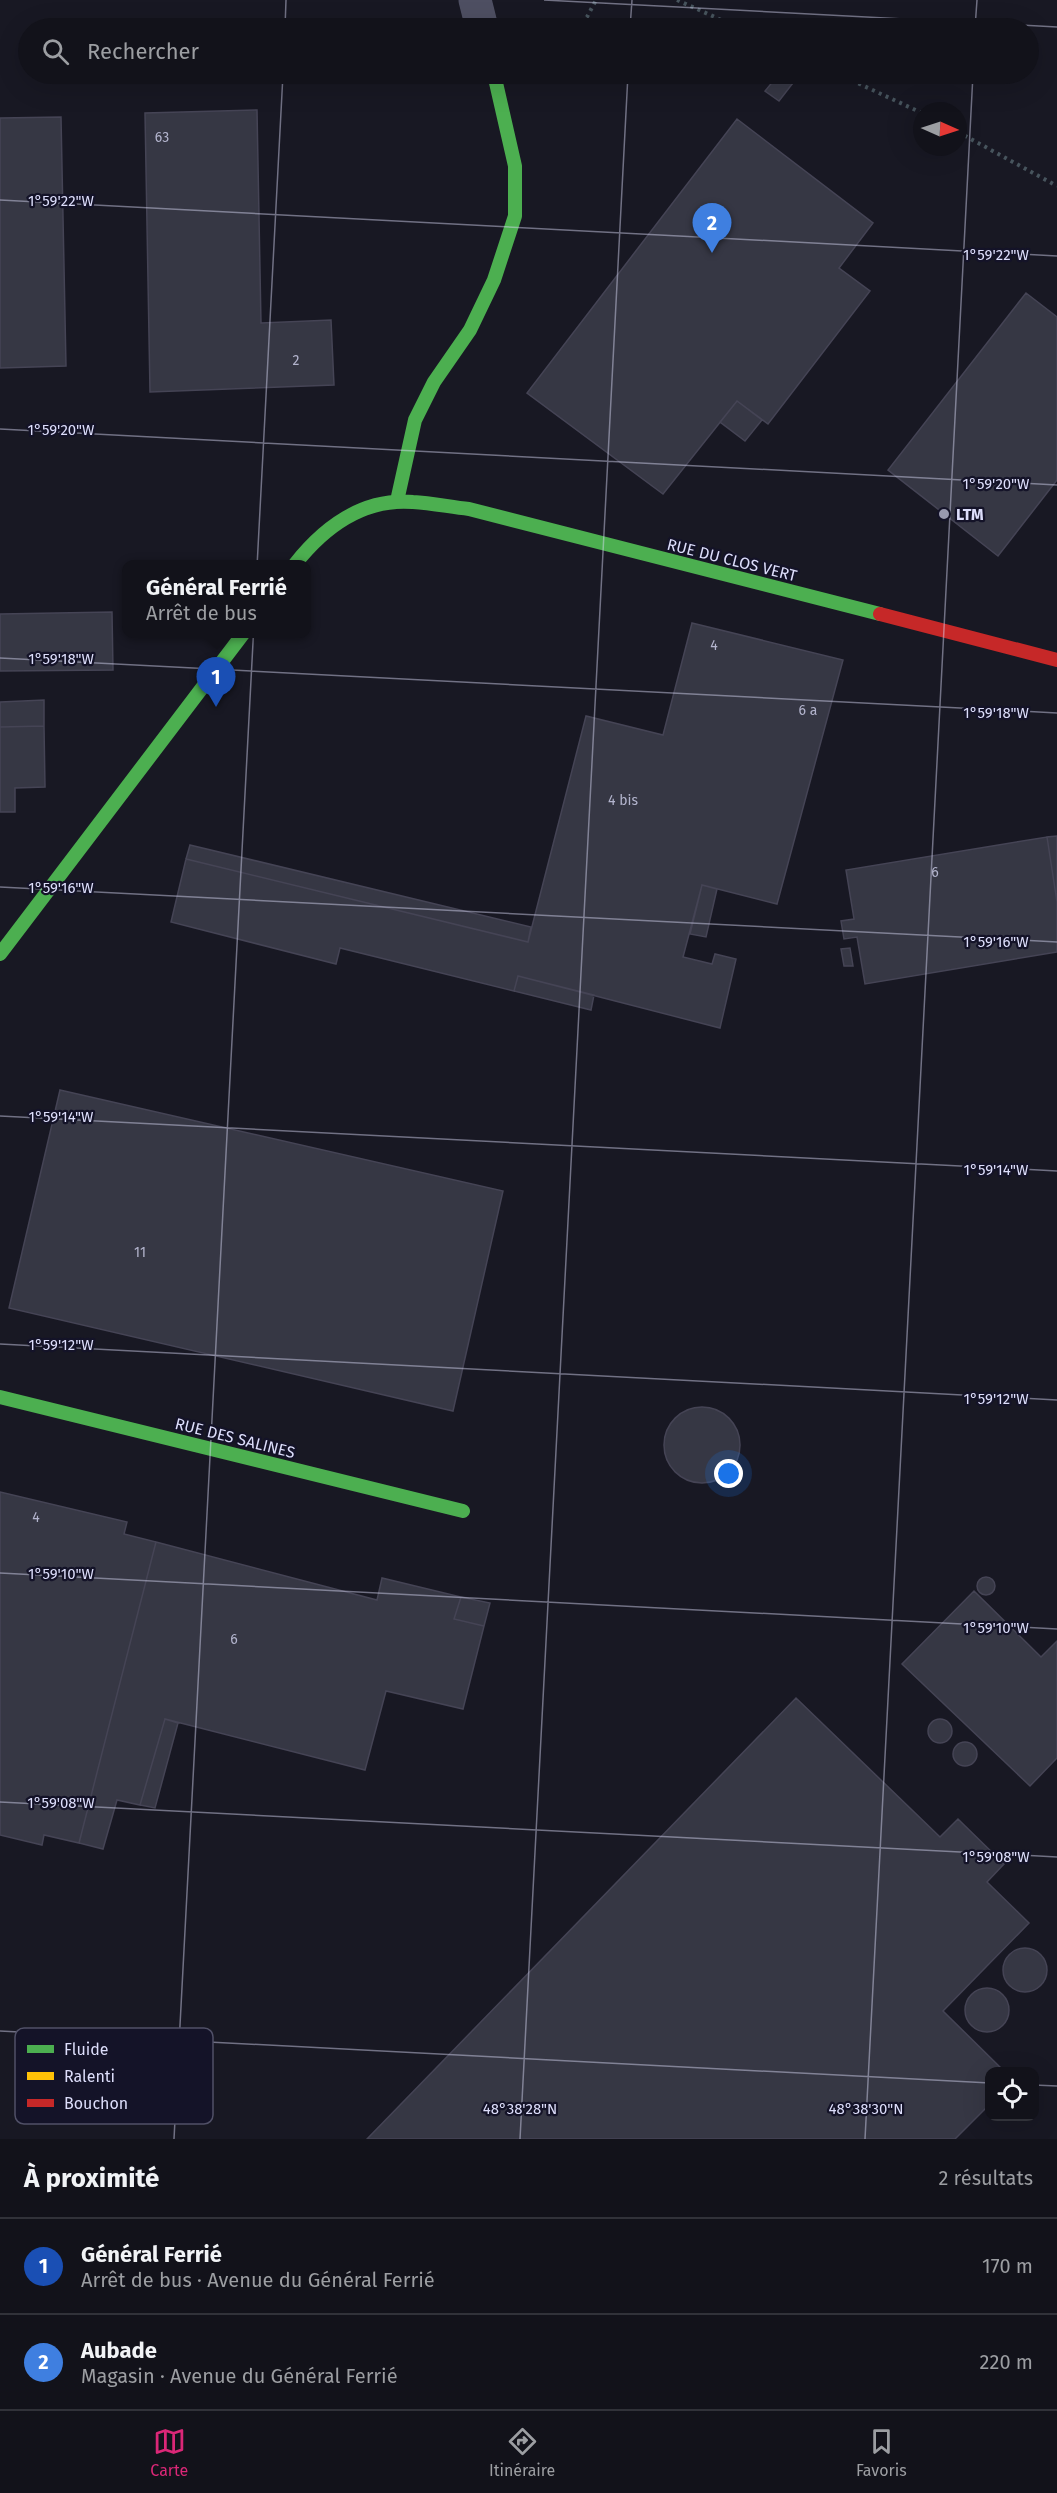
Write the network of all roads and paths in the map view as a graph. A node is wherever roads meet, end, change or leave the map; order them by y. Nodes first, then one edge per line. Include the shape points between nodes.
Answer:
1 (475, 0) edge
2 (596, 0) edge
3 (677, 0) edge
4 (480, 18) edge
5 (586, 18) edge
6 (717, 18) edge
7 (496, 84) edge
8 (860, 84) edge
9 (913, 109) edge
10 (967, 137) edge
11 (1057, 186) edge
12 (396, 501) junction
13 (298, 560) edge
14 (239, 638) edge
15 (1057, 660) edge
16 (0, 954) edge
17 (0, 1397) edge
18 (463, 1511) dead end

1 - 4 street
2 - 5 path
3 - 6 path
7 - 12 street via 515,166 515,216 494,279 474,320 415,420
8 - 9 path
10 - 11 path
12 - 13 street via 372,506 324,530
12 - 15 street, RUE DU CLOS VERT via 469,509
14 - 16 street
17 - 18 street, RUE DES SALINES

